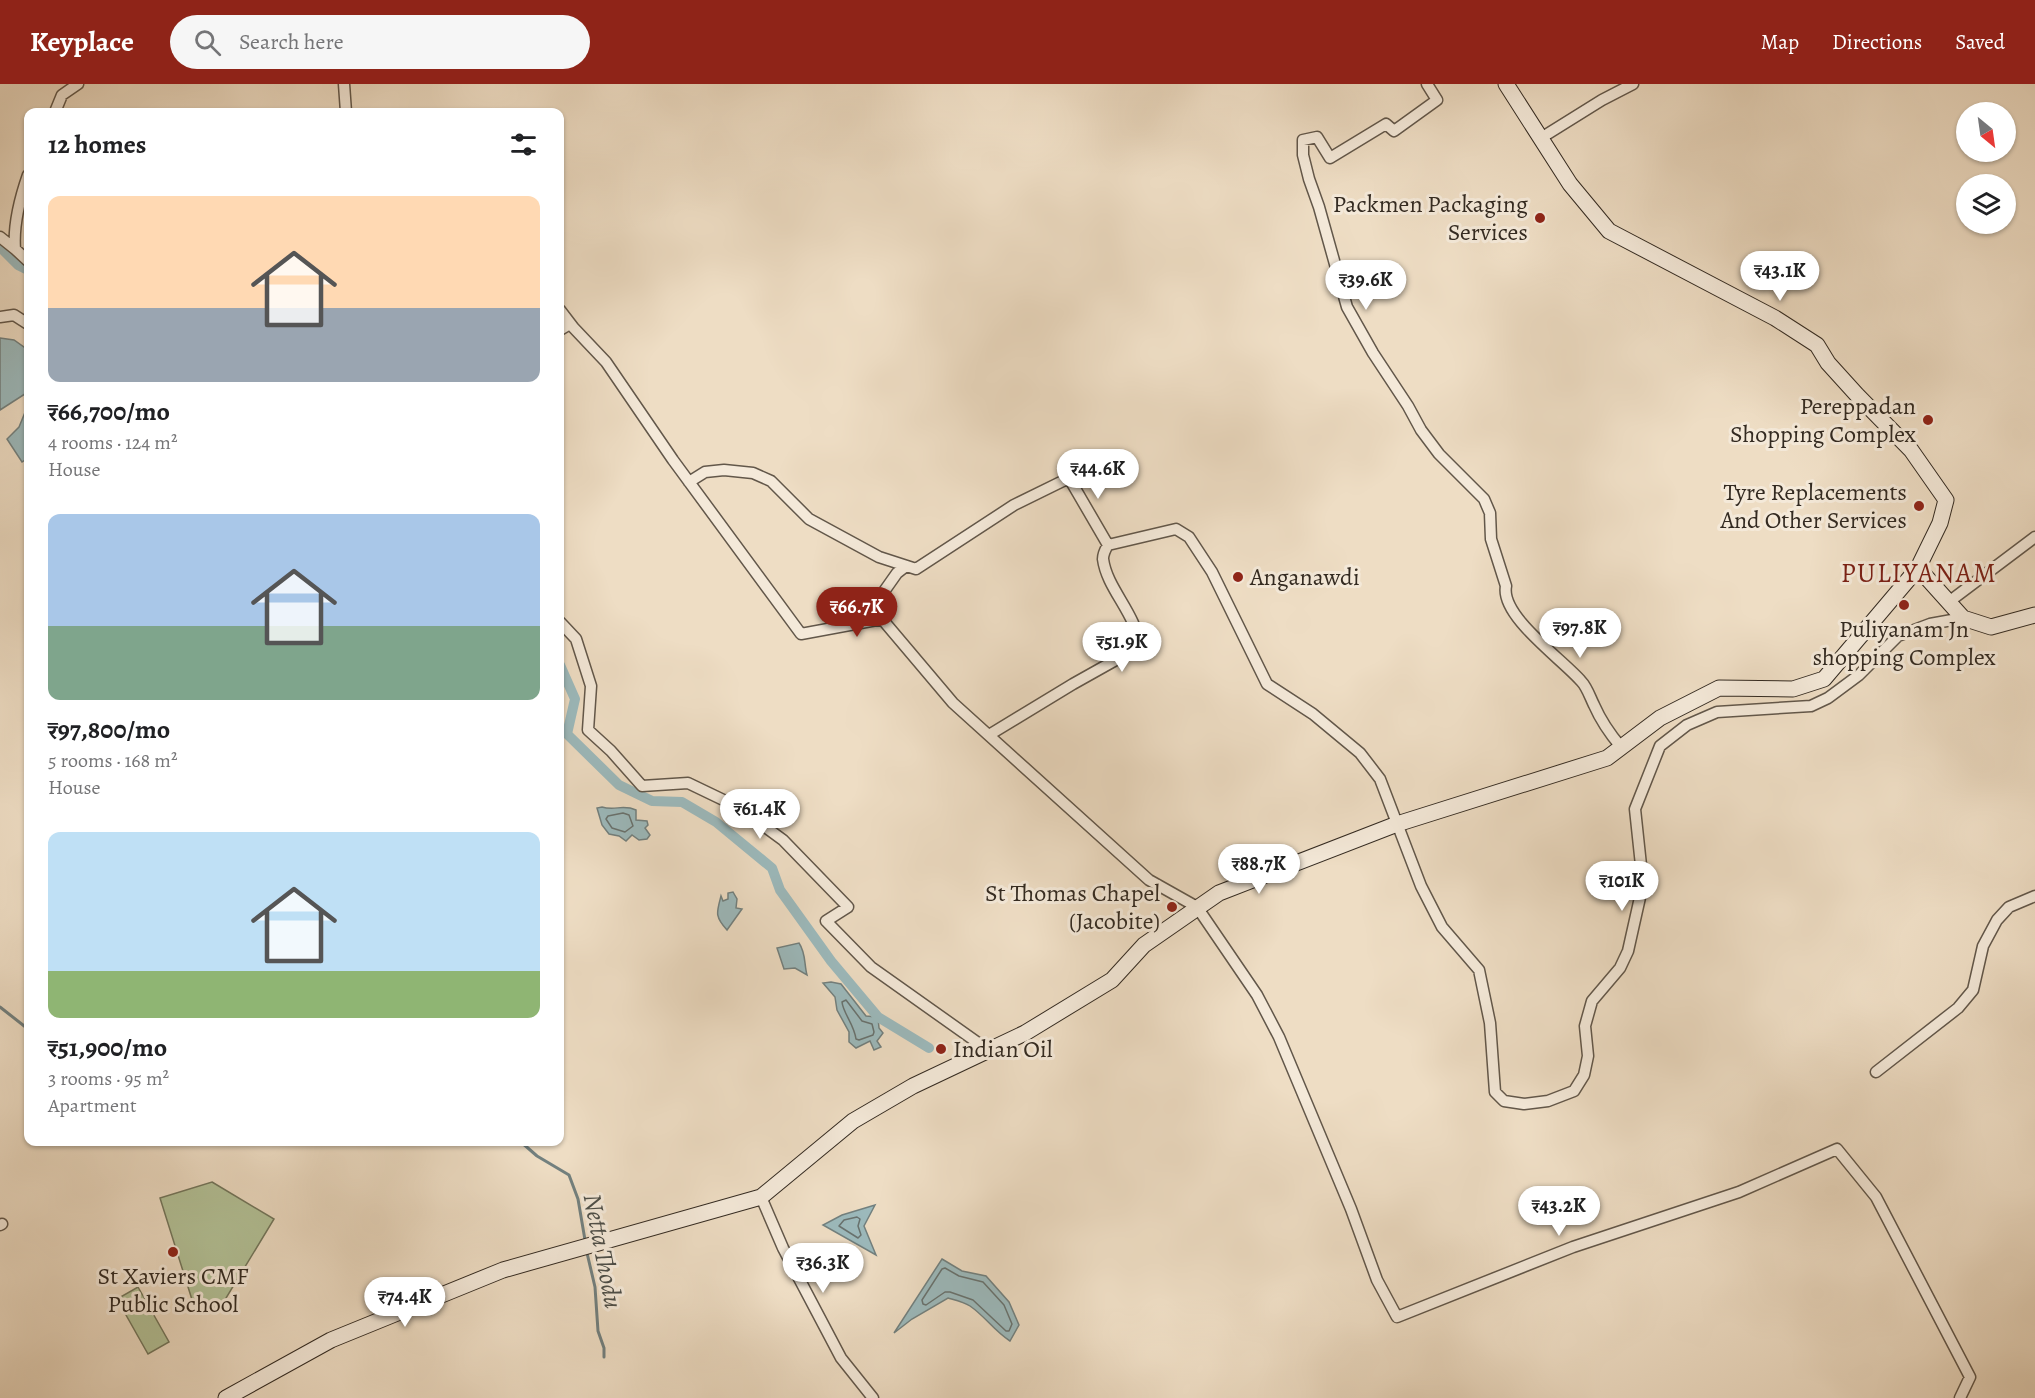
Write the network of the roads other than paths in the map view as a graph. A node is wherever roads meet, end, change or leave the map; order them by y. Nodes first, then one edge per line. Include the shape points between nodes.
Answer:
1 (78, 84) edge
2 (344, 84) edge
3 (1427, 84) edge
4 (1506, 84) edge
5 (1633, 84) edge
6 (57, 108) edge
7 (346, 108) edge
8 (1541, 138) junction
9 (24, 190) edge
10 (0, 237) edge
11 (15, 249) junction
12 (24, 257) edge
13 (564, 315) edge
14 (0, 317) edge
15 (24, 321) edge
16 (573, 327) junction
17 (564, 328) edge
18 (689, 482) junction
19 (2035, 537) edge
20 (1108, 546) junction
21 (906, 566) junction
22 (1918, 568) junction
23 (1950, 601) junction
24 (2035, 615) edge
25 (1963, 618) junction
26 (882, 619) junction
27 (564, 626) edge
28 (989, 735) junction
29 (1621, 747) junction
30 (1397, 824) junction
31 (2035, 896) edge
32 (1197, 908) junction
33 (988, 1050) junction
34 (1876, 1072) dead end
35 (761, 1197) junction
36 (226, 1398) edge
37 (873, 1398) edge
38 (1960, 1398) edge

1 - 6 street via 62,95
2 - 7 street
3 - 29 street via 1437,100 1394,131 1386,124 1330,158 1317,137 1303,140 1309,179 1347,307 1421,430 1484,499 1509,604 1526,629 1582,682 1609,733
4 - 8 main road
5 - 8 street
8 - 22 main road via 1570,184 1609,231 1775,318 1817,345 1828,363 1911,450 1946,500 1940,523
9 - 11 street via 15,224
10 - 11 street
11 - 12 street
13 - 16 street
14 - 15 street via 14,315
16 - 17 street via 570,324
16 - 18 street via 606,362
18 - 21 street via 705,472 753,473 771,481 808,519 879,557
18 - 26 street via 801,634
19 - 23 street
20 - 21 street via 1069,478 1014,505 916,569
20 - 28 street via 1103,558 1106,569 1140,647
20 - 30 street via 1176,529 1189,537 1212,572 1267,684 1313,714 1360,753 1380,779
21 - 26 street via 873,607
22 - 23 main road
22 - 29 main road via 1824,679 1793,689 1719,688 1660,718
23 - 25 main road
24 - 25 main road via 1991,627
25 - 30 street via 1930,624 1898,636 1859,675 1811,706 1717,712 1687,725 1660,746 1635,809 1642,884 1628,951 1620,968 1592,1001 1585,1026 1588,1056 1584,1075 1574,1091 1548,1101 1504,1101 1495,1092 1490,1023 1479,970 1442,927
26 - 28 street via 953,703
27 - 33 street via 576,639 591,686 588,730 642,786 688,783 738,807 783,840 848,907 826,921 871,967
28 - 32 street via 1149,880
29 - 30 main road via 1607,758
30 - 32 main road via 1219,892
31 - 34 street via 2009,907 1997,920 1983,946 1972,990 1958,1008
32 - 33 main road via 1144,945 1112,980 1025,1033
32 - 38 street via 1257,995 1279,1037 1377,1281 1397,1317 1573,1247 1739,1192 1838,1149 1876,1197 1970,1377
33 - 35 main road via 913,1086 853,1121
35 - 36 main road via 503,1270 331,1340
35 - 37 street via 841,1358

